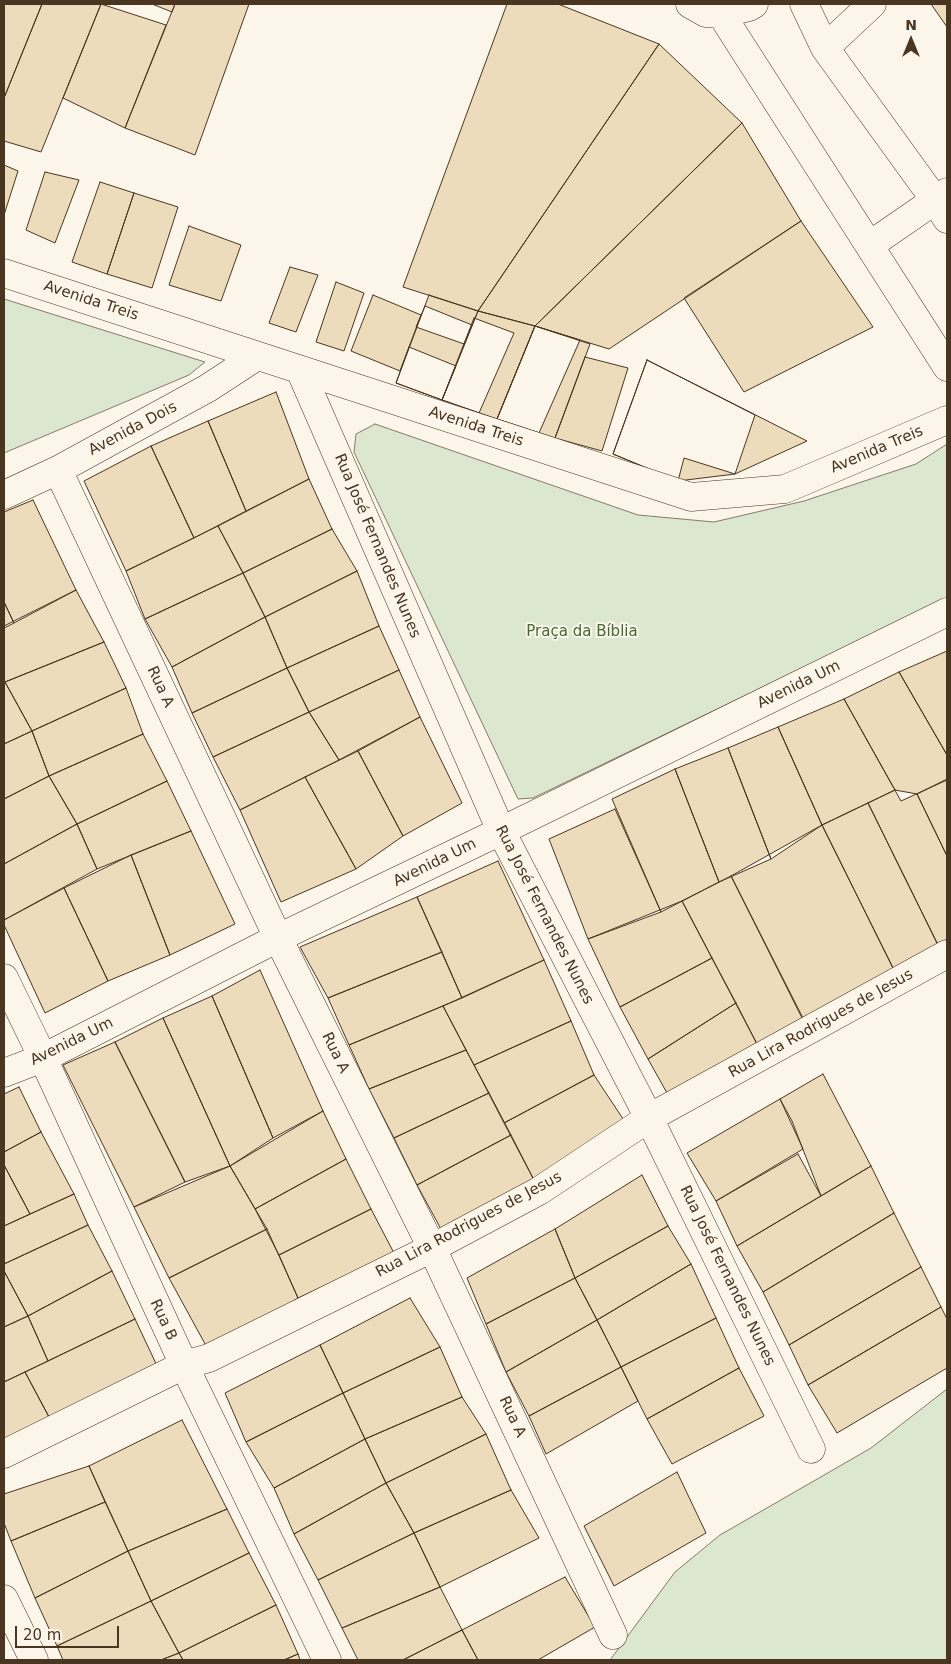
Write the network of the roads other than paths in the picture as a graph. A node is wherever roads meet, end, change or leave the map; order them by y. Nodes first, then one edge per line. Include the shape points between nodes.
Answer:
1 (690, 4) edge
2 (754, 4) edge
3 (804, 4) edge
4 (872, 4) edge
5 (721, 14) junction
6 (825, 48) junction
7 (943, 204) edge
8 (870, 245) junction
9 (4, 273) edge
10 (257, 356) junction
11 (947, 367) edge
12 (300, 370) junction
13 (947, 420) edge
14 (58, 470) junction
15 (4, 495) edge
16 (947, 612) edge
17 (501, 831) junction
18 (278, 938) junction
19 (947, 954) edge
20 (4, 978) edge
21 (43, 1058) junction
22 (4, 1074) edge
23 (649, 1118) junction
24 (432, 1248) junction
25 (184, 1366) junction
26 (811, 1449) dead end
27 (4, 1454) edge
28 (4, 1599) edge
29 (614, 1635) dead end
30 (34, 1660) edge
31 (327, 1660) edge

1 - 5 street via 706,13
2 - 5 street
3 - 6 street
4 - 6 street
5 - 8 street
6 - 7 street
7 - 8 street
8 - 11 street
9 - 10 street, Avenida Treis
10 - 12 street, Avenida Treis
10 - 14 street, Avenida Dois via 208,388
12 - 13 street, Avenida Treis via 691,497 785,489
12 - 17 street, Rua José Fernandes Nunes
14 - 15 street, Avenida Dois
14 - 18 street, Rua A
16 - 17 street, Avenida Um
17 - 18 street, Avenida Um
17 - 23 street, Rua José Fernandes Nunes
18 - 21 street, Avenida Um
18 - 24 street, Rua A
19 - 23 street, Rua Lira Rodrigues de Jesus
20 - 21 street, Rua B
21 - 22 street, Avenida Um
21 - 25 street, Rua B
23 - 24 street, Rua Lira Rodrigues de Jesus via 539,1191
23 - 26 street, Rua José Fernandes Nunes
24 - 25 street, Rua Lira Rodrigues de Jesus via 209,1358
24 - 29 street, Rua A
25 - 27 street, Rua Lira Rodrigues de Jesus
25 - 31 street, Rua B
28 - 30 street

